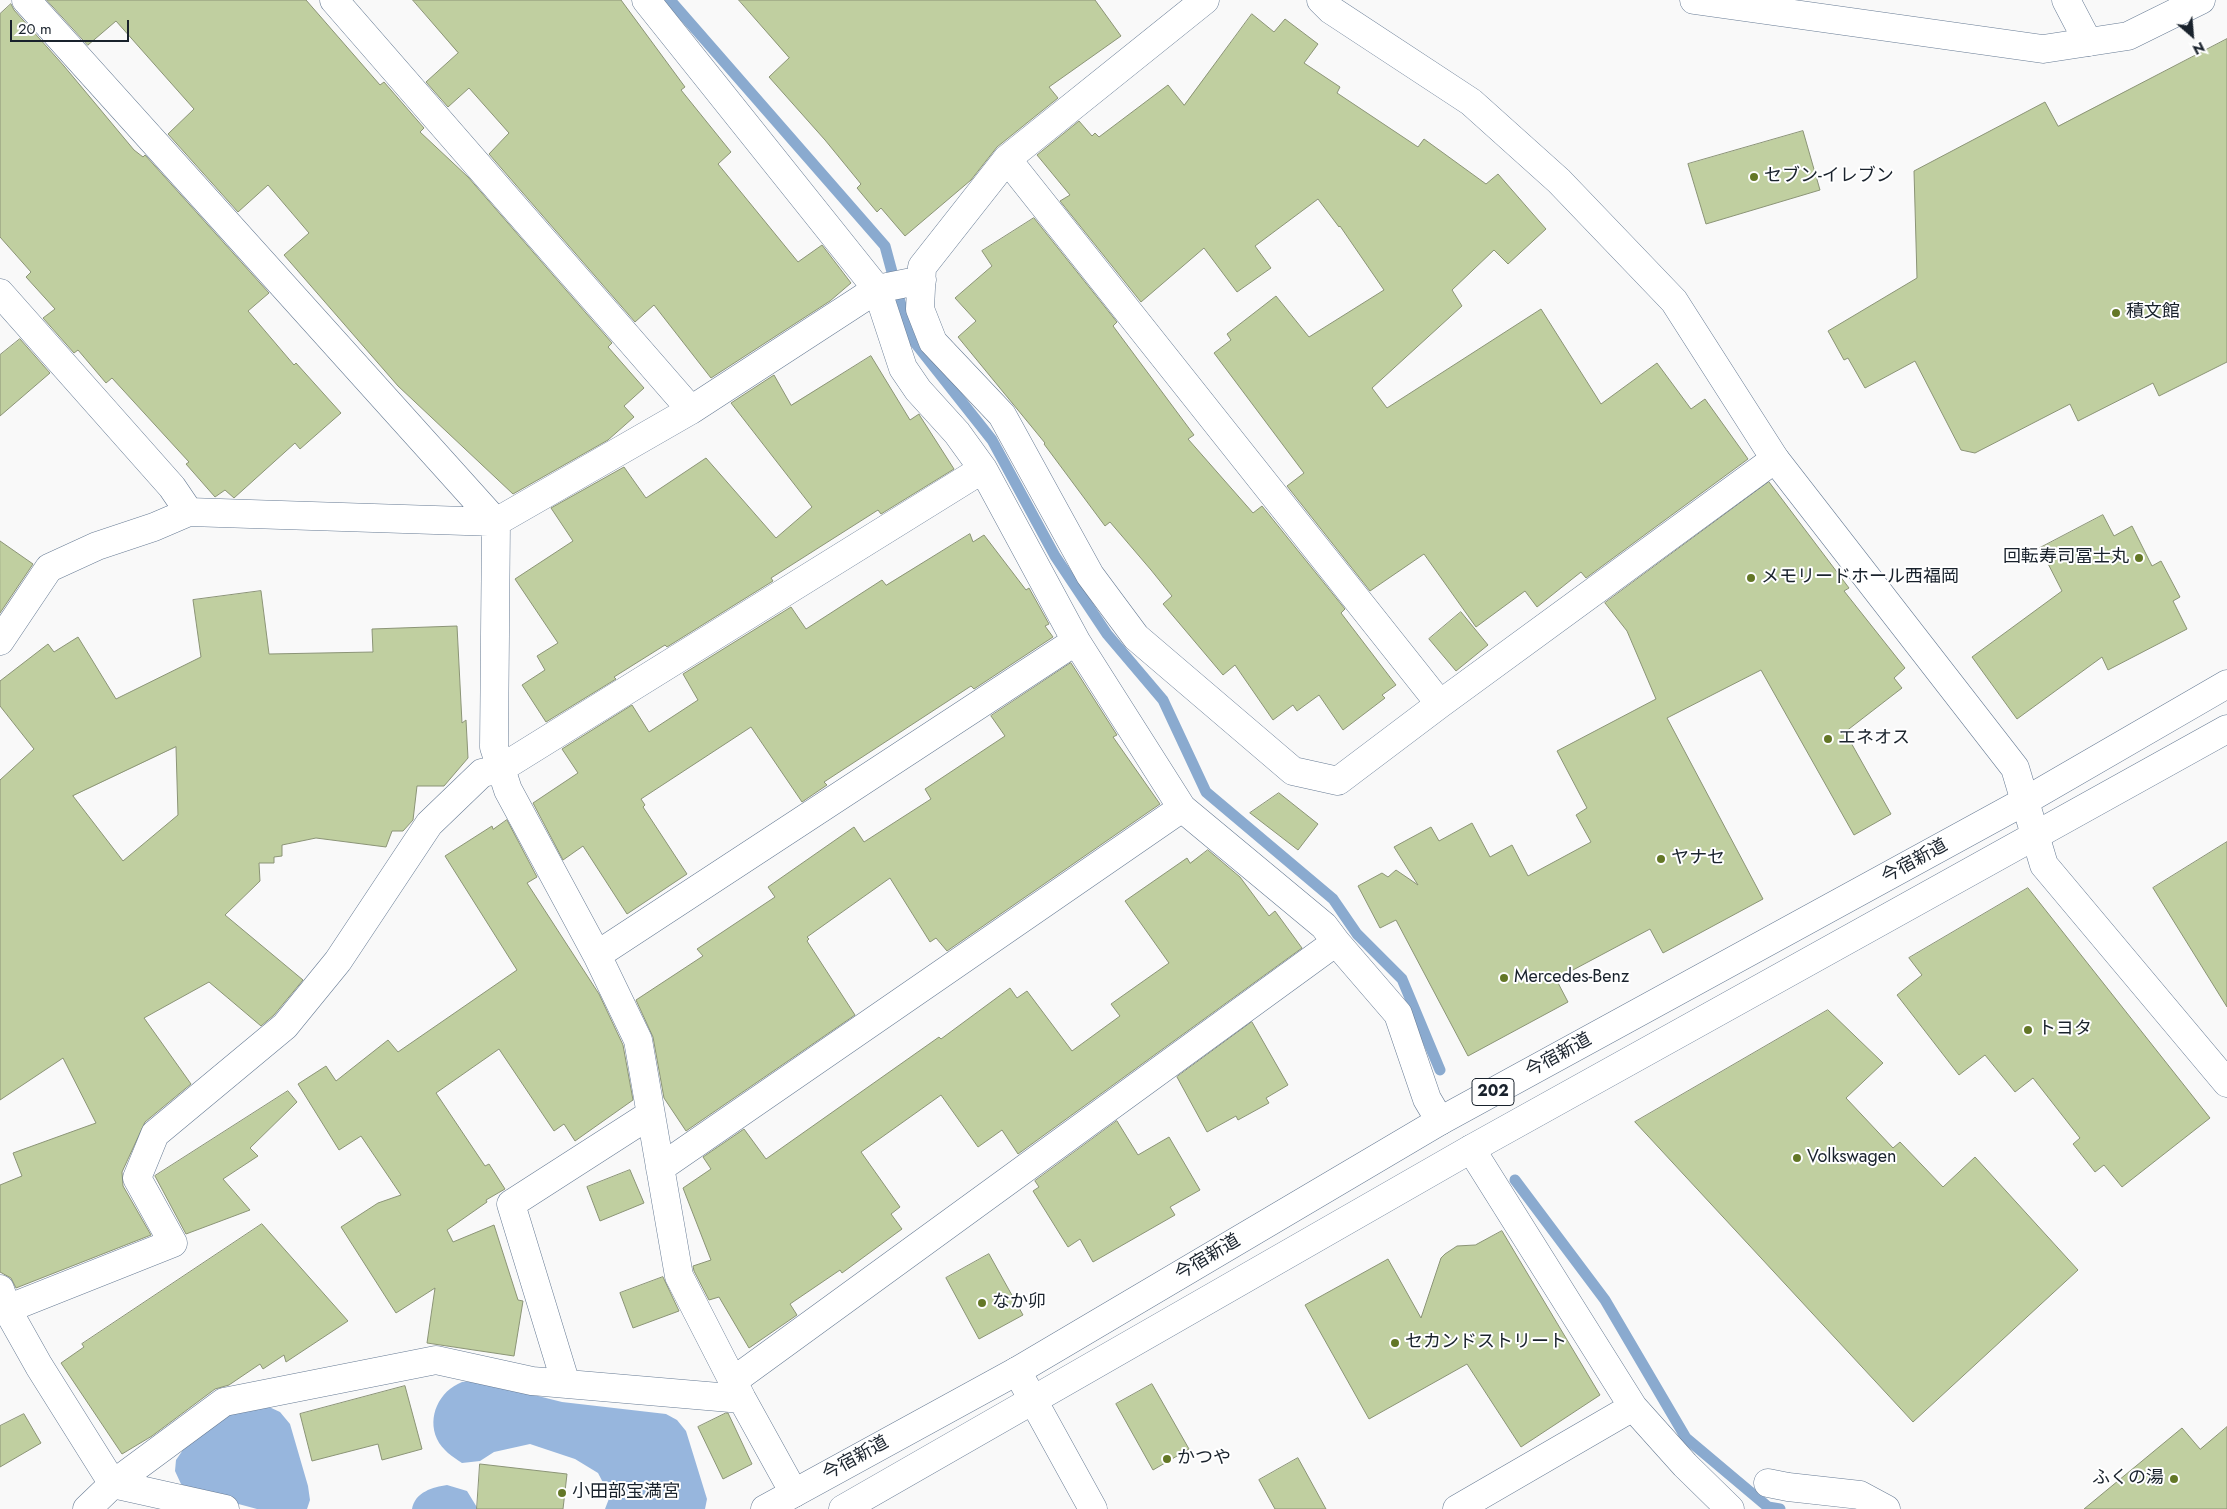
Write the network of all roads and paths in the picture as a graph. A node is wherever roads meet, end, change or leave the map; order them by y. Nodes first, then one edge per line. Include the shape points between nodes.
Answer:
1 (26, 0) edge
2 (334, 0) edge
3 (646, 0) edge
4 (1206, 0) edge
5 (1321, 0) edge
6 (1694, 0) edge
7 (2066, 0) edge
8 (2201, 0) edge
9 (2088, 42) junction
10 (1007, 159) junction
11 (922, 280) junction
12 (877, 289) junction
13 (0, 293) edge
14 (933, 342) junction
15 (903, 368) junction
16 (691, 410) junction
17 (1775, 459) junction
18 (983, 469) junction
19 (189, 512) junction
20 (496, 522) junction
21 (0, 641) edge
22 (1076, 641) junction
23 (2227, 684) edge
24 (1440, 704) junction
25 (2227, 729) edge
26 (500, 769) junction
27 (2025, 801) junction
28 (1182, 808) junction
29 (2035, 836) junction
30 (1336, 942) junction
31 (597, 955) junction
32 (2227, 1083) edge
33 (651, 1114) junction
34 (1440, 1121) junction
35 (1471, 1149) junction
36 (660, 1168) junction
37 (4, 1299) edge
38 (1017, 1370) junction
39 (566, 1384) junction
40 (738, 1390) junction
41 (1033, 1401) junction
42 (1633, 1407) junction
43 (1768, 1483) dead end
44 (113, 1484) junction
45 (794, 1493) junction
46 (87, 1509) edge
47 (225, 1509) edge
48 (765, 1509) edge
49 (843, 1509) edge
50 (1092, 1509) edge
51 (1457, 1509) edge
52 (1730, 1509) edge
53 (1886, 1509) edge

1 - 20 main road
2 - 16 main road
3 - 12 main road
4 - 10 main road
5 - 17 main road via 1331,10 1471,102 1558,181 1674,301
6 - 9 main road via 2043,49
7 - 9 main road
8 - 9 main road via 2128,36
10 - 11 main road via 922,267
10 - 24 main road
11 - 12 main road
11 - 14 main road via 920,309
12 - 15 main road
12 - 16 main road
13 - 19 main road via 172,487
14 - 15 main road
14 - 24 main road via 1002,415 1090,575 1136,637 1293,771 1338,781
15 - 18 main road
16 - 20 main road
17 - 24 main road
17 - 27 main road via 2015,768
18 - 22 main road
18 - 26 main road
19 - 20 main road
19 - 21 main road via 97,546 49,568
20 - 26 main road via 494,748
22 - 28 main road
22 - 31 main road
23 - 27 main road, 今宿新道 / 202
25 - 29 main road, 今宿新道 / 202
26 - 31 main road via 508,790
26 - 37 main road via 482,773 429,824 338,961 285,1026 155,1134 137,1178 173,1243
27 - 29 main road
27 - 34 main road, 今宿新道 / 202
28 - 30 main road via 1324,926
28 - 36 main road
29 - 32 main road via 2044,865
29 - 35 main road, 今宿新道 / 202
30 - 34 main road via 1398,1014 1428,1098
30 - 40 main road
31 - 33 main road via 638,1040
33 - 36 main road
33 - 39 main road via 511,1204
34 - 38 main road, 今宿新道 / 202
35 - 41 main road, 今宿新道 / 202
35 - 42 main road
36 - 40 main road via 679,1276
37 - 44 main road via 39,1366
38 - 41 main road
38 - 45 main road, 今宿新道 / 202
39 - 40 main road
39 - 44 main road via 532,1382 436,1360 224,1402
40 - 45 main road
41 - 49 main road, 今宿新道 / 202
41 - 50 main road
42 - 51 main road
42 - 52 main road
43 - 53 main road via 1860,1495
44 - 46 main road
44 - 47 main road
45 - 48 main road, 今宿新道 / 202

